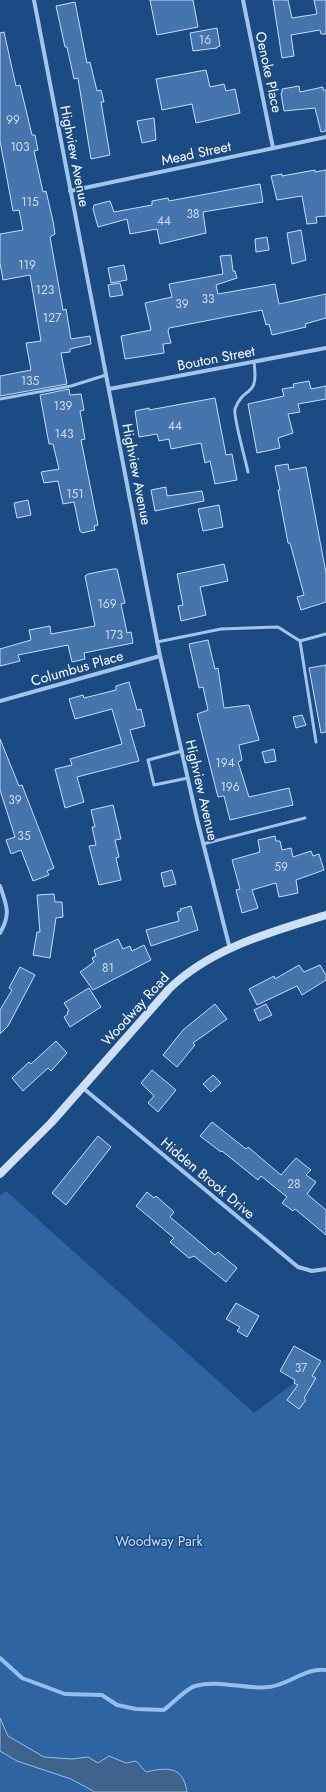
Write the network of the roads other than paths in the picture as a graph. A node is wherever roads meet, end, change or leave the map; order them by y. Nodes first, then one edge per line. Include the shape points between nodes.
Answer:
1 (34, 0) edge
2 (243, 0) edge
3 (326, 137) edge
4 (274, 148) junction
5 (70, 191) junction
6 (326, 348) edge
7 (254, 362) junction
8 (106, 375) junction
9 (109, 389) junction
10 (0, 399) edge
11 (248, 472) dead end
12 (326, 634) edge
13 (300, 641) junction
14 (158, 642) junction
15 (160, 656) junction
16 (0, 701) edge
17 (316, 742) dead end
18 (182, 751) junction
19 (188, 778) junction
20 (304, 818) dead end
21 (203, 844) junction
22 (0, 886) edge
23 (326, 915) edge
24 (0, 933) edge
25 (230, 949) junction
26 (83, 1088) junction
27 (0, 1174) edge
28 (326, 1268) edge

1 - 5 street, Highview Avenue
2 - 4 street, Oenoke Place
3 - 4 street, Mead Street
4 - 5 street, Mead Street
5 - 8 street, Highview Avenue
6 - 7 street, Bouton Street
7 - 9 street, Bouton Street
7 - 11 lane via 257,378 254,388 240,399 234,411
8 - 9 street, Highview Avenue
8 - 10 lane via 71,386
9 - 14 street, Highview Avenue
12 - 13 lane
13 - 14 lane via 278,627 221,629
13 - 17 lane
14 - 15 street, Highview Avenue
15 - 16 street, Columbus Place
15 - 18 street, Highview Avenue
18 - 19 street, Highview Avenue
18 - 19 lane via 148,760 149,766 154,785
19 - 21 street, Highview Avenue
20 - 21 lane
21 - 25 street, Highview Avenue
22 - 24 street via 8,912 7,921
23 - 25 street, Woodway Road
25 - 26 street, Woodway Road via 196,967 176,982
26 - 27 street, Woodway Road
26 - 28 street, Hidden Brook Drive via 298,1267 312,1271

